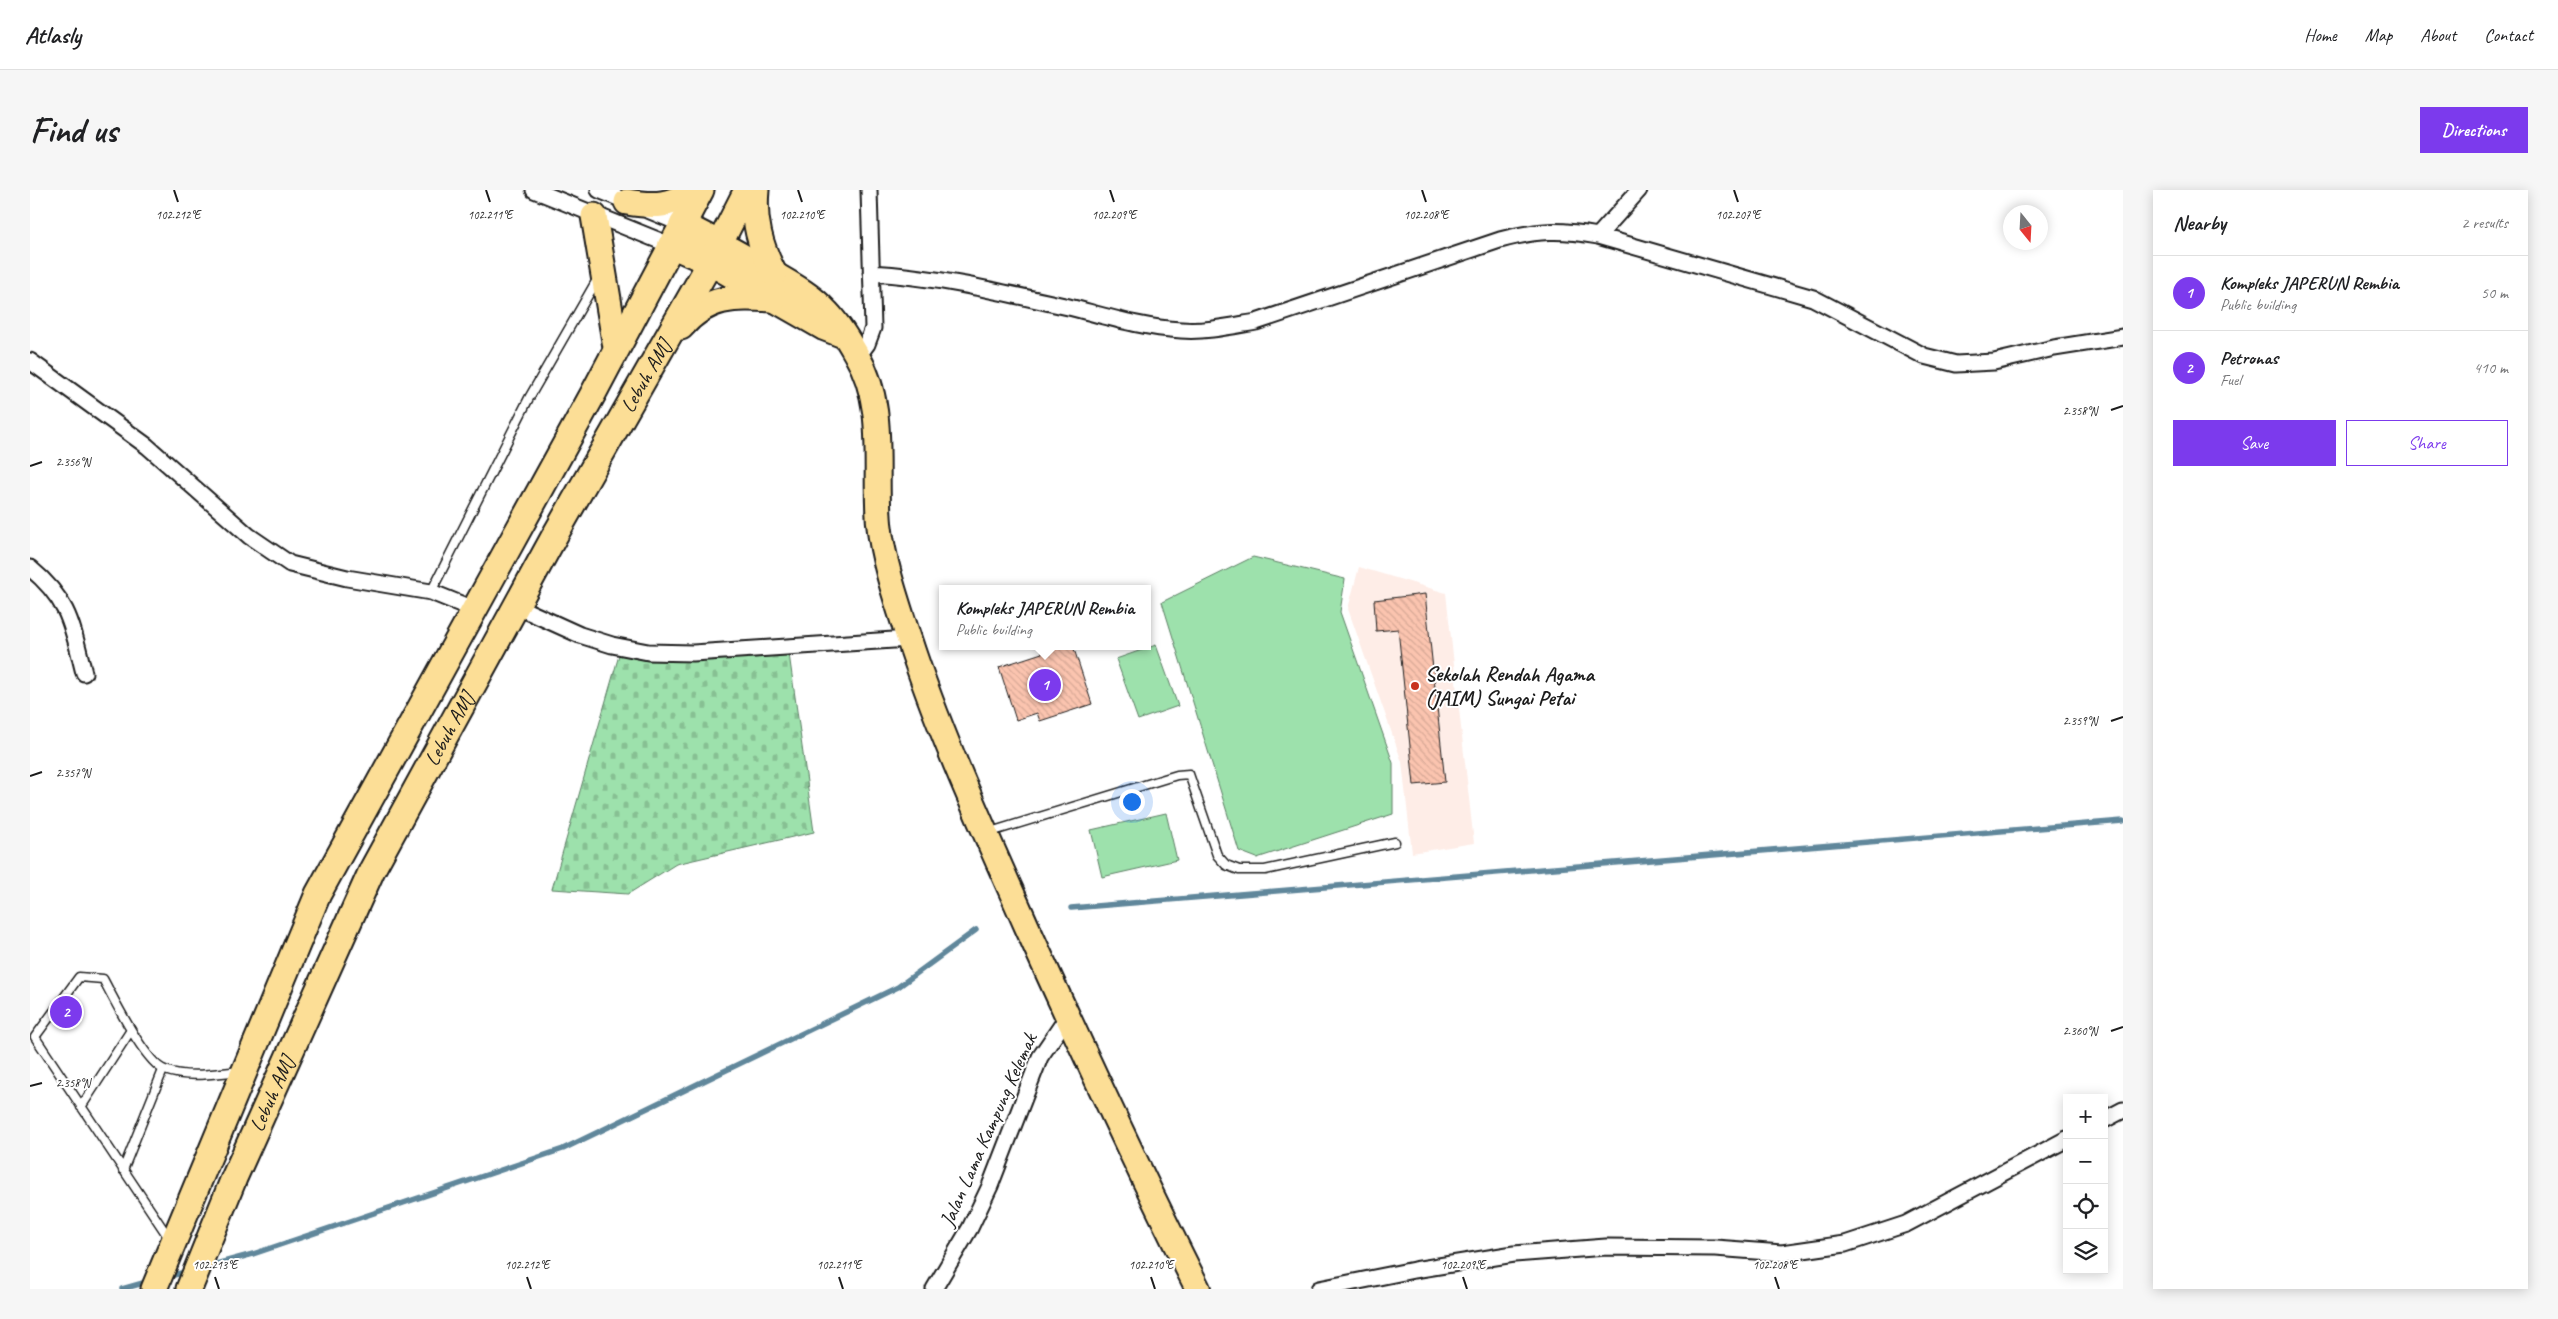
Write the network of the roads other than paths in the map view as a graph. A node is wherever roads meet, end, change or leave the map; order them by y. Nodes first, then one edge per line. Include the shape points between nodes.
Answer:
1 (534, 190) edge
2 (599, 190) edge
3 (695, 190) edge
4 (701, 190) edge
5 (747, 190) edge
6 (756, 190) edge
7 (869, 190) edge
8 (1639, 190) edge
9 (626, 202) junction
10 (594, 216) junction
11 (682, 224) junction
12 (1598, 236) junction
13 (670, 246) junction
14 (715, 253) junction
15 (603, 268) junction
16 (871, 273) junction
17 (774, 274) junction
18 (774, 299) junction
19 (843, 336) junction
20 (2123, 337) edge
21 (616, 347) junction
22 (660, 354) junction
23 (858, 356) junction
24 (30, 361) edge
25 (30, 568) edge
26 (431, 592) junction
27 (516, 606) junction
28 (474, 609) junction
29 (909, 640) junction
30 (84, 673) dead end
31 (986, 834) junction
32 (1395, 842) dead end
33 (1068, 1016) junction
34 (131, 1030) junction
35 (163, 1070) junction
36 (245, 1070) junction
37 (82, 1107) junction
38 (2123, 1110) edge
39 (2108, 1118) edge
40 (2063, 1141) edge
41 (123, 1170) junction
42 (171, 1249) junction
43 (154, 1289) edge
44 (189, 1289) edge
45 (934, 1289) edge
46 (1198, 1289) edge
47 (1319, 1289) edge

1 - 10 street
2 - 9 street
3 - 9 highway via 676,202 651,206
4 - 11 highway, Lebuh AMJ
5 - 14 highway, Lebuh AMJ
6 - 17 highway via 754,213 759,238
7 - 16 street
8 - 12 street
9 - 11 street
10 - 13 street
10 - 15 highway
11 - 13 highway, Lebuh AMJ
11 - 14 main road
12 - 16 street via 1568,230 1534,231 1256,322 1182,330 1140,324 959,282
12 - 20 street via 1813,298 1924,356 1956,364 1994,362
13 - 14 main road
13 - 21 highway, Lebuh AMJ
14 - 17 main road
14 - 18 main road
14 - 22 highway, Lebuh AMJ
15 - 21 highway
15 - 26 lane via 529,398
16 - 23 street via 873,328
17 - 19 main road via 822,306 836,321
18 - 19 main road
18 - 22 highway via 734,297 706,304 684,324
19 - 23 main road
21 - 28 highway, Lebuh AMJ
22 - 27 highway, Lebuh AMJ
23 - 29 main road via 875,407 880,525 893,589
24 - 26 street via 147,446 268,550 290,564 346,578
25 - 30 street via 62,600
26 - 28 street
27 - 29 street via 580,635 648,652 693,653
27 - 44 highway, Lebuh AMJ via 372,870 234,1178
28 - 36 highway, Lebuh AMJ via 318,894
29 - 31 main road
31 - 32 lane via 1189,774 1217,855 1226,865 1239,870 1265,870
31 - 33 main road
33 - 45 street, Jalan Lama Kampung Kelemak via 1040,1056 990,1186
33 - 46 main road via 1144,1183
34 - 35 lane
34 - 37 lane
34 - 37 lane via 103,979 79,977 35,1037
35 - 36 lane via 200,1075
35 - 41 lane
36 - 42 highway, Lebuh AMJ
37 - 41 lane
38 - 39 street
40 - 47 street via 1906,1224 1845,1244 1782,1253 1715,1248 1606,1248 1514,1254
41 - 42 lane
42 - 43 highway, Lebuh AMJ

